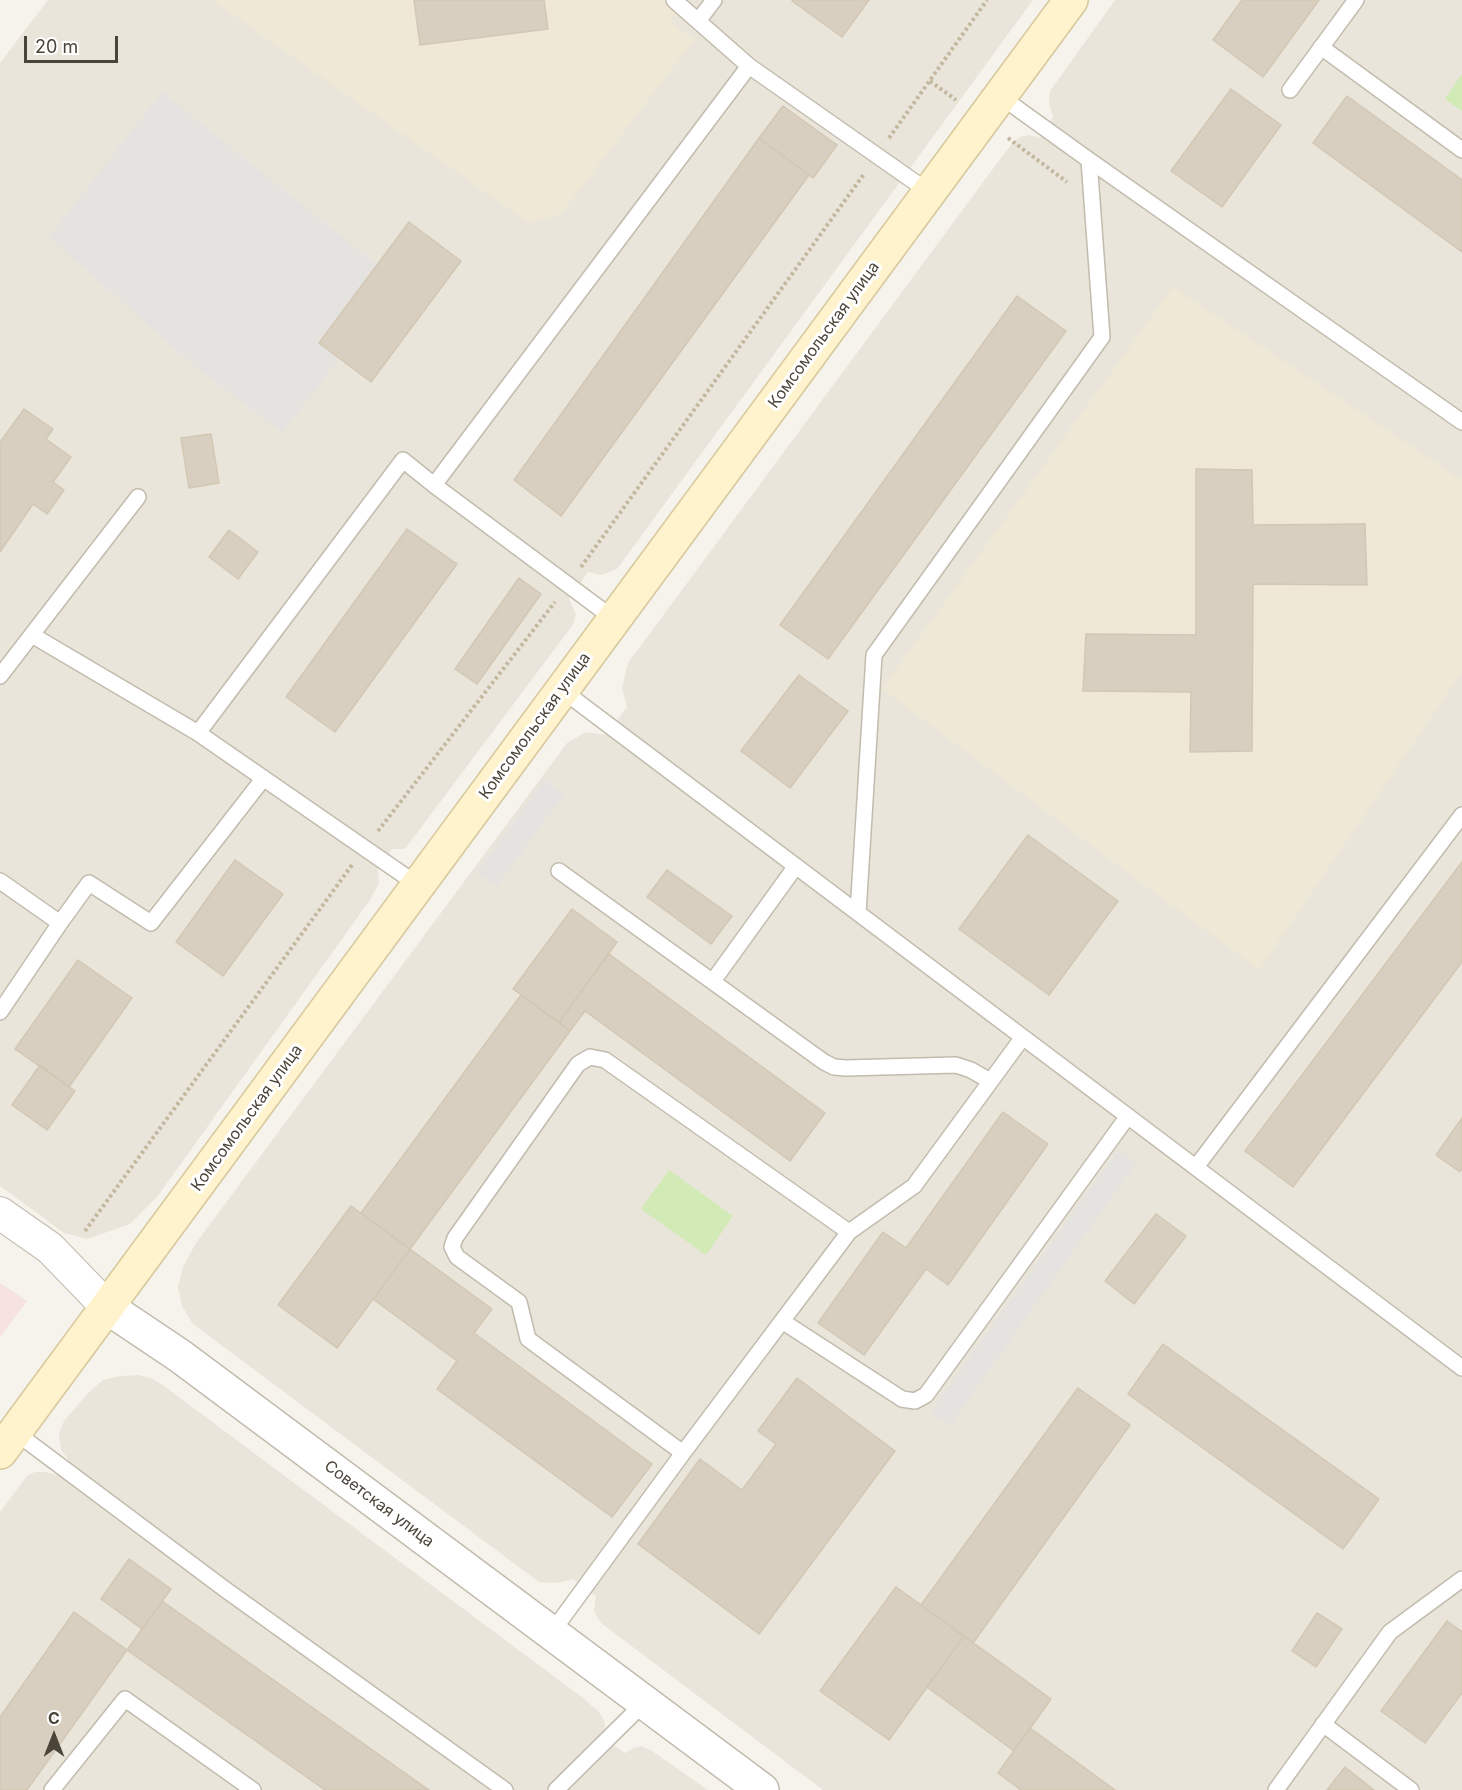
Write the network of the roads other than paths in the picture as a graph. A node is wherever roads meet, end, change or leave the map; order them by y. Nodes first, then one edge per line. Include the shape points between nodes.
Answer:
1 (674, 0) edge
2 (714, 0) edge
3 (1071, 0) edge
4 (1356, 0) edge
5 (698, 21) junction
6 (1321, 47) junction
7 (749, 66) junction
8 (1290, 90) dead end
9 (1000, 96) junction
10 (1462, 150) edge
11 (1089, 160) junction
12 (929, 192) junction
13 (1462, 422) edge
14 (434, 485) junction
15 (138, 497) dead end
16 (614, 620) junction
17 (32, 635) junction
18 (0, 676) edge
19 (562, 690) junction
20 (198, 733) junction
21 (263, 779) junction
22 (1462, 815) edge
23 (796, 866) junction
24 (559, 871) dead end
25 (0, 881) edge
26 (418, 885) junction
27 (858, 913) junction
28 (60, 923) junction
29 (713, 981) junction
30 (0, 1012) edge
31 (1023, 1037) junction
32 (990, 1081) junction
33 (1128, 1116) junction
34 (1196, 1167) junction
35 (0, 1213) edge
36 (849, 1232) junction
37 (107, 1307) junction
38 (782, 1321) junction
39 (1462, 1368) edge
40 (8, 1442) edge
41 (683, 1453) junction
42 (1462, 1578) edge
43 (552, 1632) junction
44 (644, 1703) junction
45 (1323, 1724) junction
46 (52, 1790) edge
47 (253, 1790) edge
48 (505, 1790) edge
49 (556, 1790) edge
50 (762, 1790) edge
51 (1276, 1790) edge
52 (1411, 1790) edge

1 - 5 lane
2 - 5 lane
3 - 9 main road, Комсомольская улица
4 - 6 lane
5 - 7 lane
6 - 8 lane
6 - 10 lane
7 - 12 lane
7 - 14 lane
9 - 11 lane
9 - 12 main road, Комсомольская улица
11 - 13 lane
11 - 27 lane via 1102,337 874,655
12 - 16 main road, Комсомольская улица
14 - 16 lane
14 - 20 lane via 403,460
15 - 17 lane
16 - 19 main road, Комсомольская улица
17 - 18 lane
17 - 20 lane
19 - 23 lane
19 - 26 main road, Комсомольская улица
20 - 21 lane
21 - 26 lane
21 - 28 lane via 151,923 89,883
22 - 34 lane
23 - 27 lane
23 - 29 lane
24 - 29 lane
25 - 28 lane
26 - 37 main road, Комсомольская улица
27 - 31 lane
28 - 30 lane
29 - 32 lane via 834,1066 956,1065
31 - 32 lane
31 - 33 lane
32 - 36 lane via 914,1186
33 - 34 lane
33 - 38 lane via 926,1395 915,1401 902,1399
34 - 39 lane
35 - 37 street, Советская улица via 50,1248
36 - 38 lane
36 - 41 lane via 604,1060 590,1057 578,1064 452,1247 457,1257 519,1302 528,1339
37 - 40 main road, Комсомольская улица
37 - 43 street, Советская улица via 180,1356
38 - 41 lane
40 - 48 lane via 226,1590
41 - 43 lane
42 - 45 lane via 1390,1632
43 - 44 street, Советская улица
44 - 49 lane
44 - 50 street, Советская улица
45 - 51 lane
45 - 52 lane
46 - 47 lane via 125,1699

